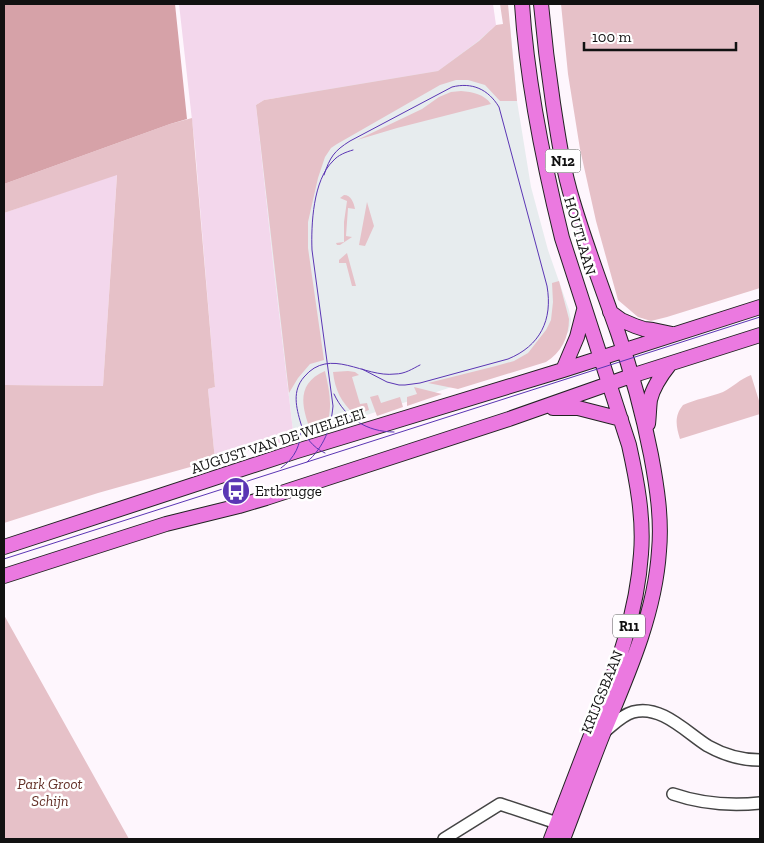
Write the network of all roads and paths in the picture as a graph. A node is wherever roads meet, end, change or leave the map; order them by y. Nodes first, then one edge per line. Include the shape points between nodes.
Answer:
1 (522, 4) edge
2 (541, 4) edge
3 (760, 307) edge
4 (585, 309) junction
5 (610, 312) junction
6 (673, 334) junction
7 (760, 335) edge
8 (623, 350) junction
9 (600, 357) junction
10 (670, 364) junction
11 (563, 370) junction
12 (631, 376) junction
13 (609, 384) junction
14 (535, 410) junction
15 (621, 419) junction
16 (647, 435) junction
17 (4, 547) edge
18 (4, 576) edge
19 (616, 688) junction
20 (604, 732) junction
21 (760, 760) edge
22 (673, 794) dead end
23 (760, 803) edge
24 (557, 823) junction
25 (444, 839) edge
26 (551, 839) edge
27 (563, 839) edge

1 - 4 main road, HOUTLAAN / N12 via 538,132 562,238
2 - 5 main road, HOUTLAAN / N12 via 563,162 572,201
3 - 6 main road, AUGUST VAN DE WIELELEI
4 - 9 main road, HOUTLAAN / N12
4 - 11 main road
5 - 6 main road via 634,326
5 - 8 main road, HOUTLAAN / N12
6 - 8 main road, AUGUST VAN DE WIELELEI
7 - 10 main road
8 - 9 main road, AUGUST VAN DE WIELELEI
8 - 12 main road, HOUTLAAN / N12
9 - 11 main road, AUGUST VAN DE WIELELEI
9 - 13 main road, HOUTLAAN / N12
10 - 12 main road
10 - 16 main road via 650,401
11 - 17 main road, AUGUST VAN DE WIELELEI via 297,451
12 - 13 main road
12 - 16 main road, KRIJGSBAAN / R11
13 - 14 main road
13 - 15 main road, KRIJGSBAAN / R11
14 - 15 main road via 578,408
14 - 18 main road via 266,498 166,524
15 - 19 main road, KRIJGSBAAN / R11 via 635,470 641,518 641,553 638,587
16 - 19 main road, KRIJGSBAAN / R11 via 658,490 658,559 652,597 635,655
19 - 20 main road, KRIJGSBAAN / R11
19 - 24 main road, KRIJGSBAAN / R11
20 - 21 street via 624,716 646,711 677,723 718,751
20 - 27 main road, KRIJGSBAAN / R11
22 - 23 street via 714,804
24 - 25 street via 500,804
24 - 26 main road, KRIJGSBAAN / R11

